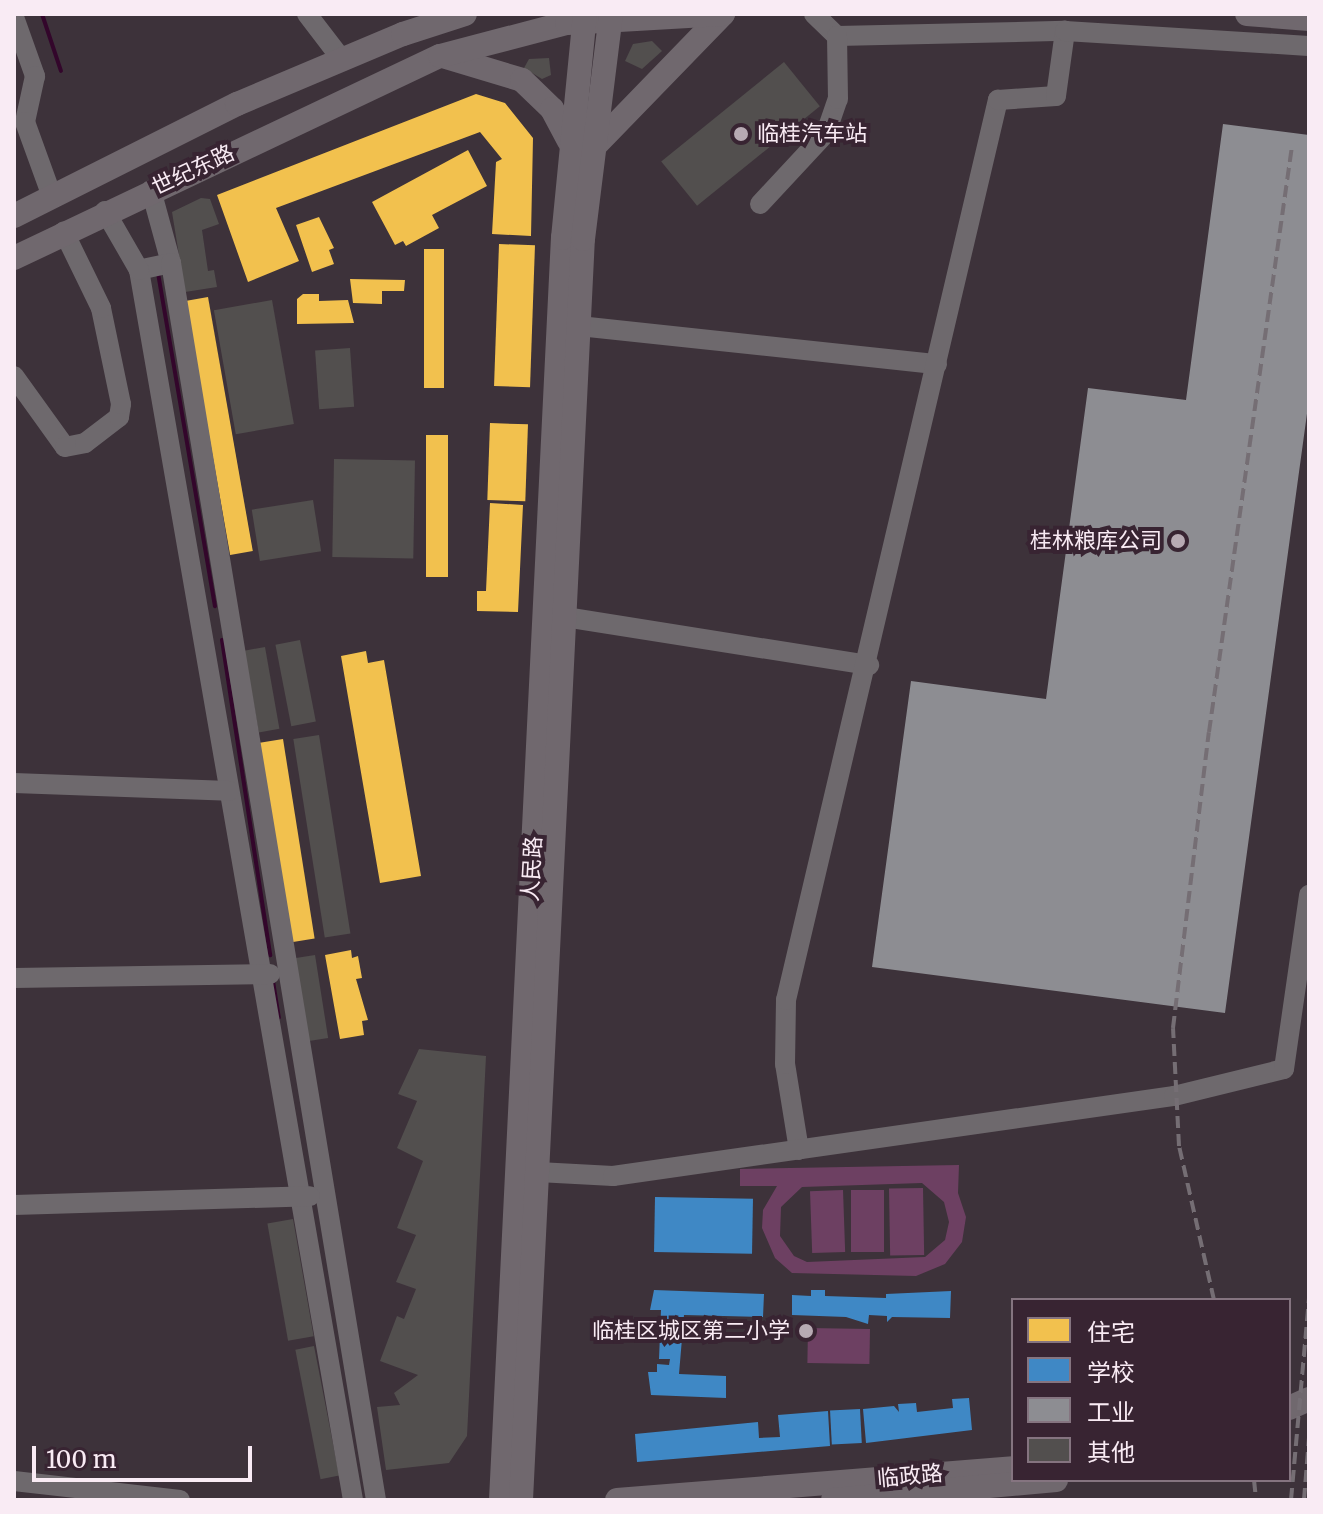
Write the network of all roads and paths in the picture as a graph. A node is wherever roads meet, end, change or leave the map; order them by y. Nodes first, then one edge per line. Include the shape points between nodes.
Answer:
1 (307, 14) edge
2 (723, 14) edge
3 (814, 14) edge
4 (1247, 14) edge
5 (14, 17) edge
6 (441, 17) edge
7 (585, 18) edge
8 (610, 19) edge
9 (1309, 19) edge
10 (1065, 31) junction
11 (837, 36) junction
12 (1309, 46) edge
13 (440, 56) junction
14 (343, 61) junction
15 (580, 146) junction
16 (151, 190) junction
17 (51, 194) junction
18 (760, 204) dead end
19 (105, 211) junction
20 (14, 216) edge
21 (64, 232) junction
22 (573, 238) junction
23 (14, 258) edge
24 (171, 263) junction
25 (139, 270) junction
26 (579, 326) junction
27 (937, 364) junction
28 (14, 376) edge
29 (565, 617) junction
30 (230, 619) junction
31 (203, 622) junction
32 (869, 665) junction
33 (14, 783) edge
34 (229, 791) junction
35 (1309, 895) edge
36 (260, 974) junction
37 (285, 974) junction
38 (14, 978) edge
39 (799, 1150) junction
40 (538, 1172) junction
41 (323, 1193) junction
42 (298, 1198) junction
43 (14, 1205) edge
44 (1011, 1476) edge
45 (1011, 1477) edge
46 (14, 1481) edge
47 (180, 1500) edge
48 (353, 1500) edge
49 (376, 1500) edge
50 (501, 1500) edge
51 (521, 1500) edge
52 (617, 1500) edge
53 (833, 1500) edge

1 - 14 street
2 - 8 main road, 世纪东路
2 - 15 main road
3 - 11 street
4 - 9 main road
5 - 17 street via 35,76 25,122
6 - 14 main road, 世纪东路
7 - 8 main road, 世纪东路
7 - 13 main road, 世纪东路
7 - 15 main road
8 - 15 main road
10 - 11 street
10 - 12 street
10 - 27 street via 1056,96 998,100
11 - 18 street via 838,99 826,133
13 - 15 main road via 522,80
13 - 16 main road, 世纪东路
14 - 17 main road, 世纪东路 via 237,104
15 - 22 main road
16 - 19 main road, 世纪东路
16 - 24 street
17 - 20 main road, 世纪东路
19 - 21 main road, 世纪东路
19 - 25 street
21 - 23 main road, 世纪东路
21 - 28 street via 101,308 121,404 119,417 85,443 65,447
22 - 26 main road, 人民路
22 - 50 main road, 人民路
24 - 25 street
24 - 30 street
25 - 31 street
26 - 27 street
26 - 29 main road, 人民路
27 - 32 street
29 - 32 street
29 - 40 main road, 人民路
30 - 31 street
30 - 37 street
31 - 34 street
32 - 39 street via 782,1023
33 - 34 street
34 - 36 street
35 - 39 street via 1284,1069 1174,1096
36 - 37 street
36 - 38 street
36 - 42 street
37 - 41 street
39 - 40 street via 613,1176
40 - 51 main road, 人民路
41 - 42 street
41 - 49 street
42 - 43 street
42 - 48 street
44 - 52 main road, 临政路
45 - 53 main road, 临政路
46 - 47 street

